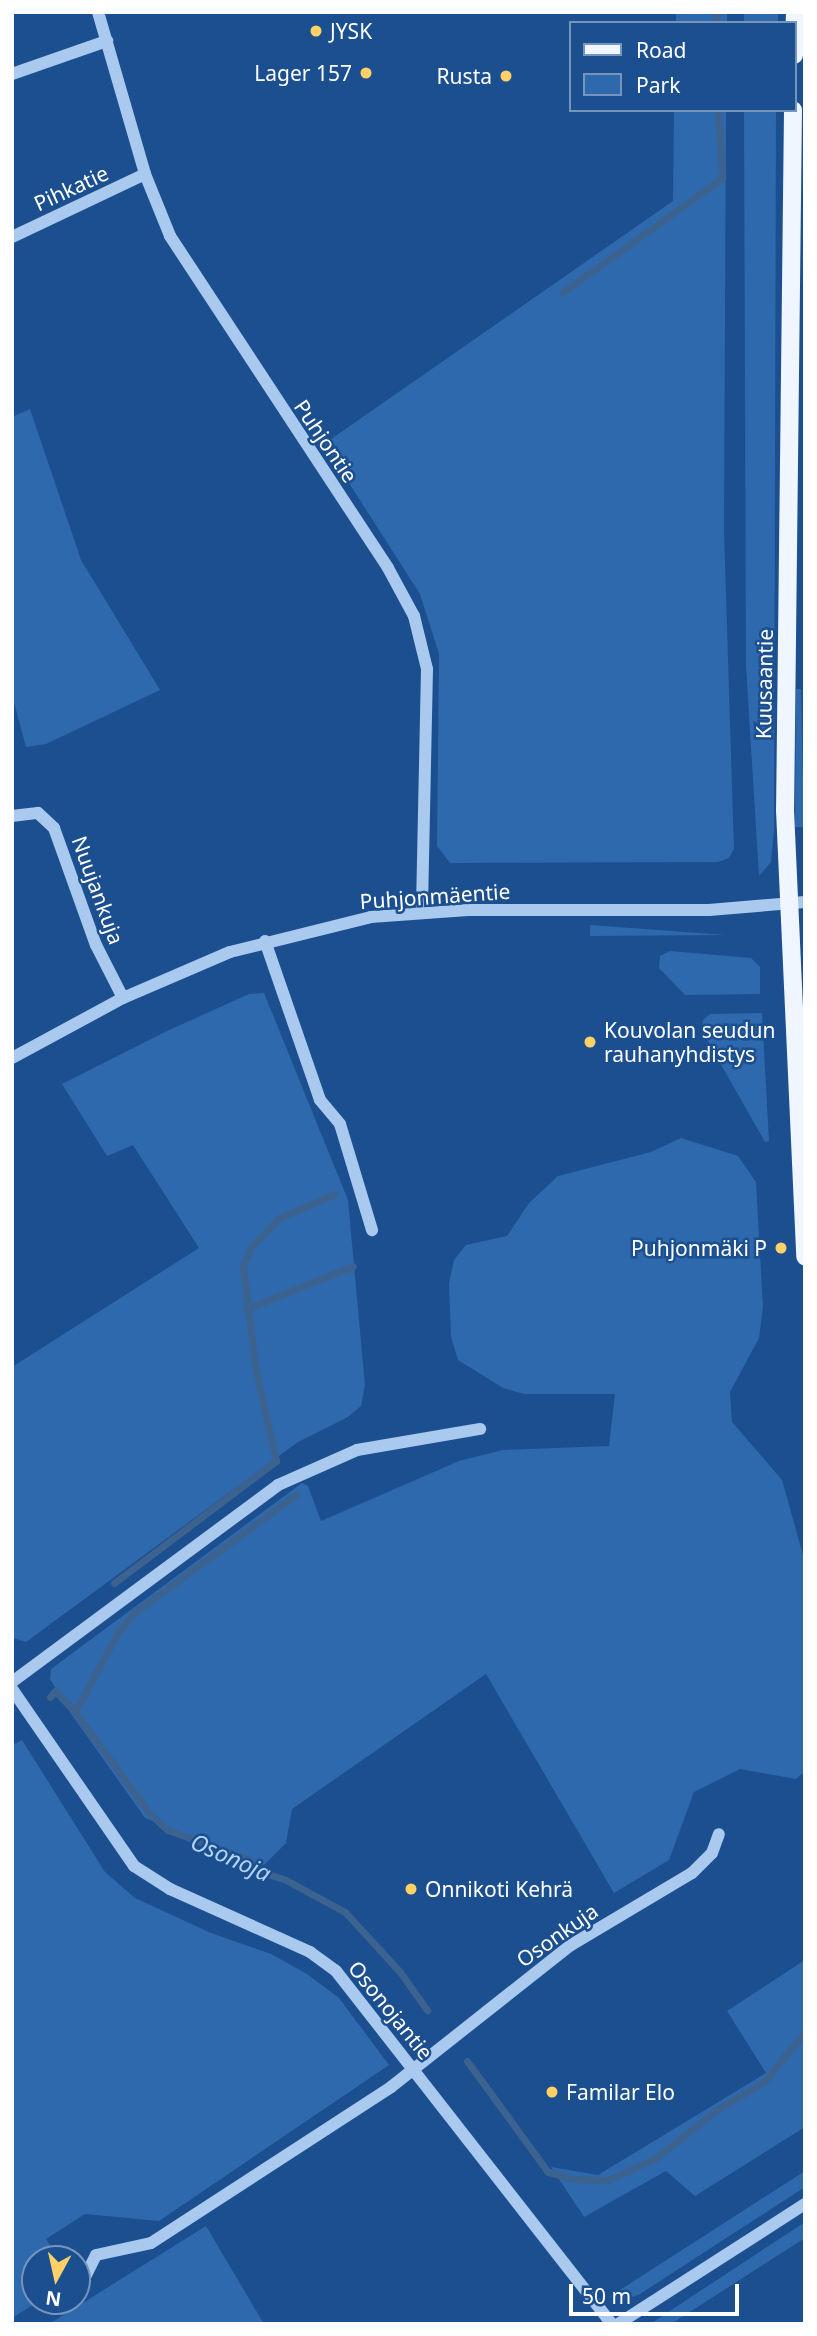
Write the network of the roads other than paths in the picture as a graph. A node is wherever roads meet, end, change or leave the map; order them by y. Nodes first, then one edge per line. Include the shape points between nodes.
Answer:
1 (98, 12) edge
2 (107, 41) junction
3 (12, 74) edge
4 (793, 112) edge
5 (145, 174) junction
6 (12, 237) edge
7 (16, 817) edge
8 (796, 903) edge
9 (422, 912) junction
10 (265, 941) junction
11 (123, 998) junction
12 (12, 1058) edge
13 (372, 1230) dead end
14 (805, 1257) edge
15 (480, 1429) dead end
16 (12, 1682) edge
17 (12, 1689) edge
18 (719, 1834) dead end
19 (412, 2067) junction
20 (805, 2204) edge
21 (91, 2265) edge
22 (612, 2324) edge
23 (618, 2324) edge

1 - 2 street, Puhjontie
2 - 3 street
2 - 5 street, Puhjontie
4 - 8 main road, Kuusaantie
5 - 6 street, Pihkatie
5 - 9 street, Puhjontie via 187,267 388,568 414,616 426,669
7 - 11 street, Nuujankuja via 38,813 54,828 96,945
8 - 9 street, Puhjonmäentie via 709,910
8 - 14 main road, Kuusaantie
9 - 10 street, Puhjonmäentie via 371,917
10 - 11 street, Puhjonmäentie
10 - 13 street via 320,1100 341,1124
11 - 12 street, Puhjonmäentie
15 - 16 street via 357,1450 289,1479
17 - 19 street, Osonojantie via 134,1866 170,1889 325,1960
18 - 19 street, Osonkuja via 712,1853 692,1873 571,1945
19 - 21 street, Osonkuja via 391,2087 151,2243 96,2255
19 - 22 street, Osonojantie
20 - 23 street

